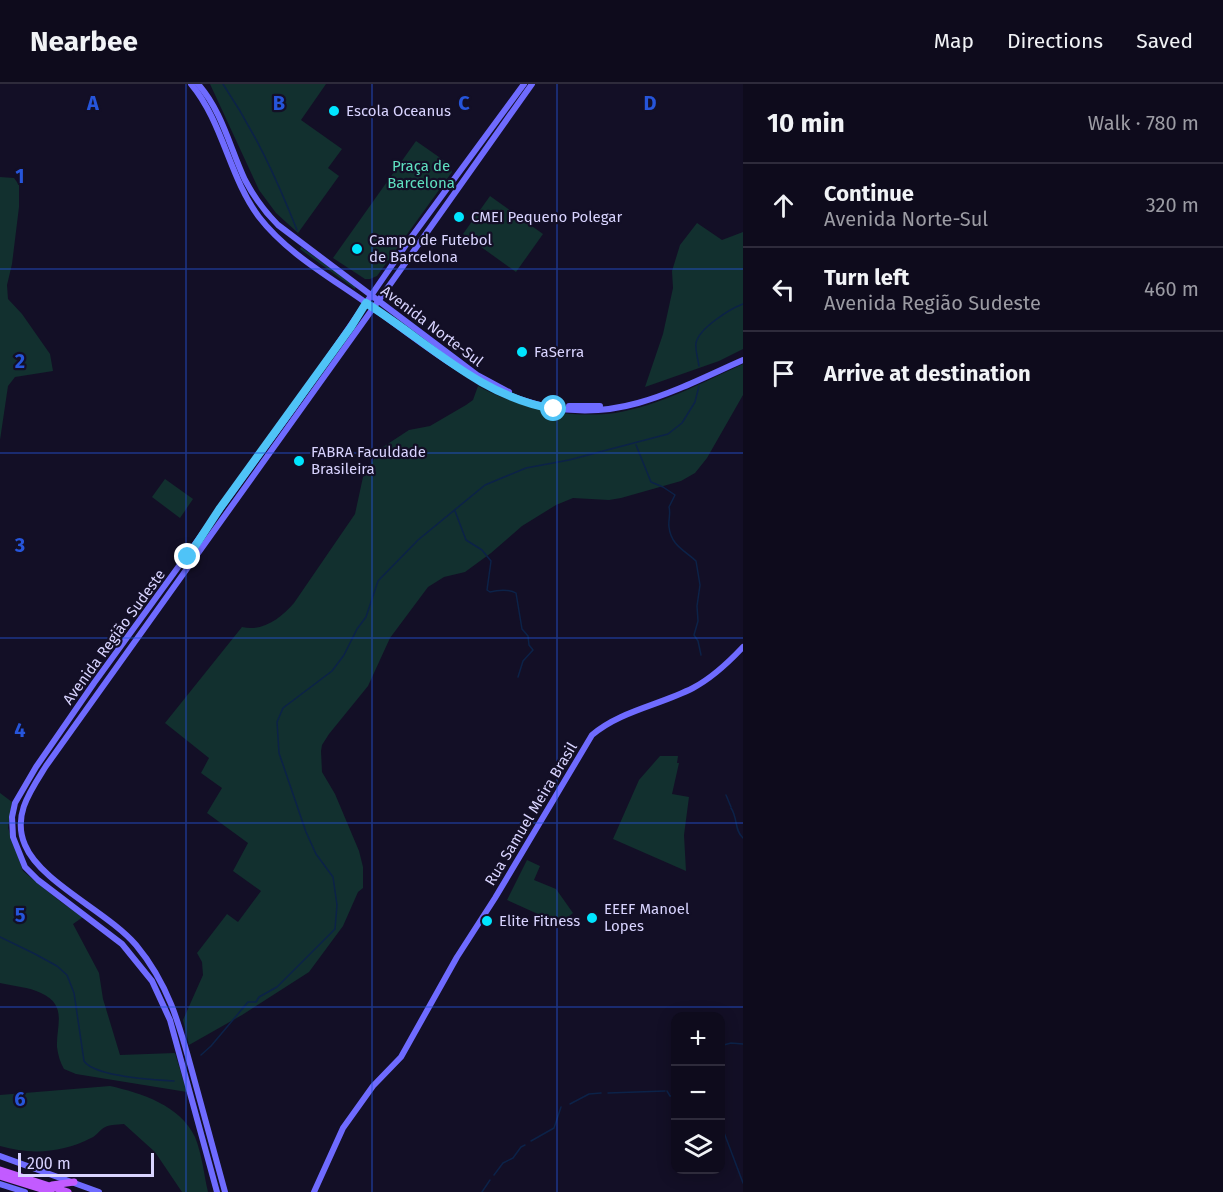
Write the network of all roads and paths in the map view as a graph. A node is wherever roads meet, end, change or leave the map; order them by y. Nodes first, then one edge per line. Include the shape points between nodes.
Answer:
1 (191, 84) edge
2 (198, 84) edge
3 (524, 84) edge
4 (532, 84) edge
5 (410, 239) junction
6 (419, 245) junction
7 (401, 252) junction
8 (409, 257) junction
9 (361, 286) junction
10 (378, 286) junction
11 (387, 287) junction
12 (354, 294) junction
13 (372, 294) junction
14 (378, 299) junction
15 (366, 303) junction
16 (373, 307) junction
17 (389, 309) junction
18 (360, 313) junction
19 (386, 317) junction
20 (364, 320) junction
21 (743, 358) edge
22 (743, 647) edge
23 (52, 744) junction
24 (58, 749) junction
25 (0, 1156) edge
26 (0, 1170) edge
27 (0, 1176) edge
28 (74, 1182) junction
29 (0, 1184) edge
30 (51, 1189) edge
31 (25, 1192) edge
32 (68, 1192) edge
33 (99, 1192) edge
34 (218, 1192) edge
35 (225, 1192) edge
36 (314, 1192) edge

1 - 12 street, Avenida Norte-Sul via 205,103 258,215 293,249
2 - 9 street, Avenida Norte-Sul via 211,100 245,180 265,211 293,238
3 - 5 street, Avenida Região Sudeste
4 - 6 street, Avenida Região Sudeste
5 - 6 street
5 - 7 street, Avenida Região Sudeste
6 - 8 street, Avenida Região Sudeste
7 - 8 street
7 - 10 street, Avenida Região Sudeste
8 - 11 street, Avenida Região Sudeste
9 - 10 street via 371,290
9 - 13 street, Avenida Norte-Sul
10 - 13 street, Avenida Região Sudeste
11 - 14 street, Avenida Região Sudeste
11 - 17 street
12 - 15 street, Avenida Norte-Sul
12 - 18 street
13 - 14 street, Avenida Norte-Sul
13 - 15 street, Avenida Região Sudeste
14 - 16 street, Avenida Região Sudeste
14 - 17 street, Avenida Norte-Sul
15 - 16 street, Avenida Norte-Sul
15 - 18 street, Avenida Região Sudeste
16 - 19 street, Avenida Norte-Sul
16 - 20 street, Avenida Região Sudeste
17 - 21 street, Avenida Norte-Sul via 489,383 520,397 556,405 604,406 637,400
18 - 23 street, Avenida Região Sudeste
19 - 20 street
19 - 21 street, Avenida Norte-Sul via 496,391 554,409 594,410 636,404
20 - 24 street, Avenida Região Sudeste
22 - 36 street, Rua Samuel Meira Brasil via 724,667 693,687 612,721 592,735 401,1057 355,1110
23 - 24 street
23 - 34 street, Avenida Região Sudeste via 15,803 15,846 30,873 122,944 152,981 170,1020
24 - 35 street, Avenida Região Sudeste via 25,799 21,826 25,846 47,873 126,934 164,985 178,1018
25 - 28 street
26 - 30 main road
27 - 30 main road
28 - 30 main road
28 - 33 street
29 - 31 street
30 - 32 main road

